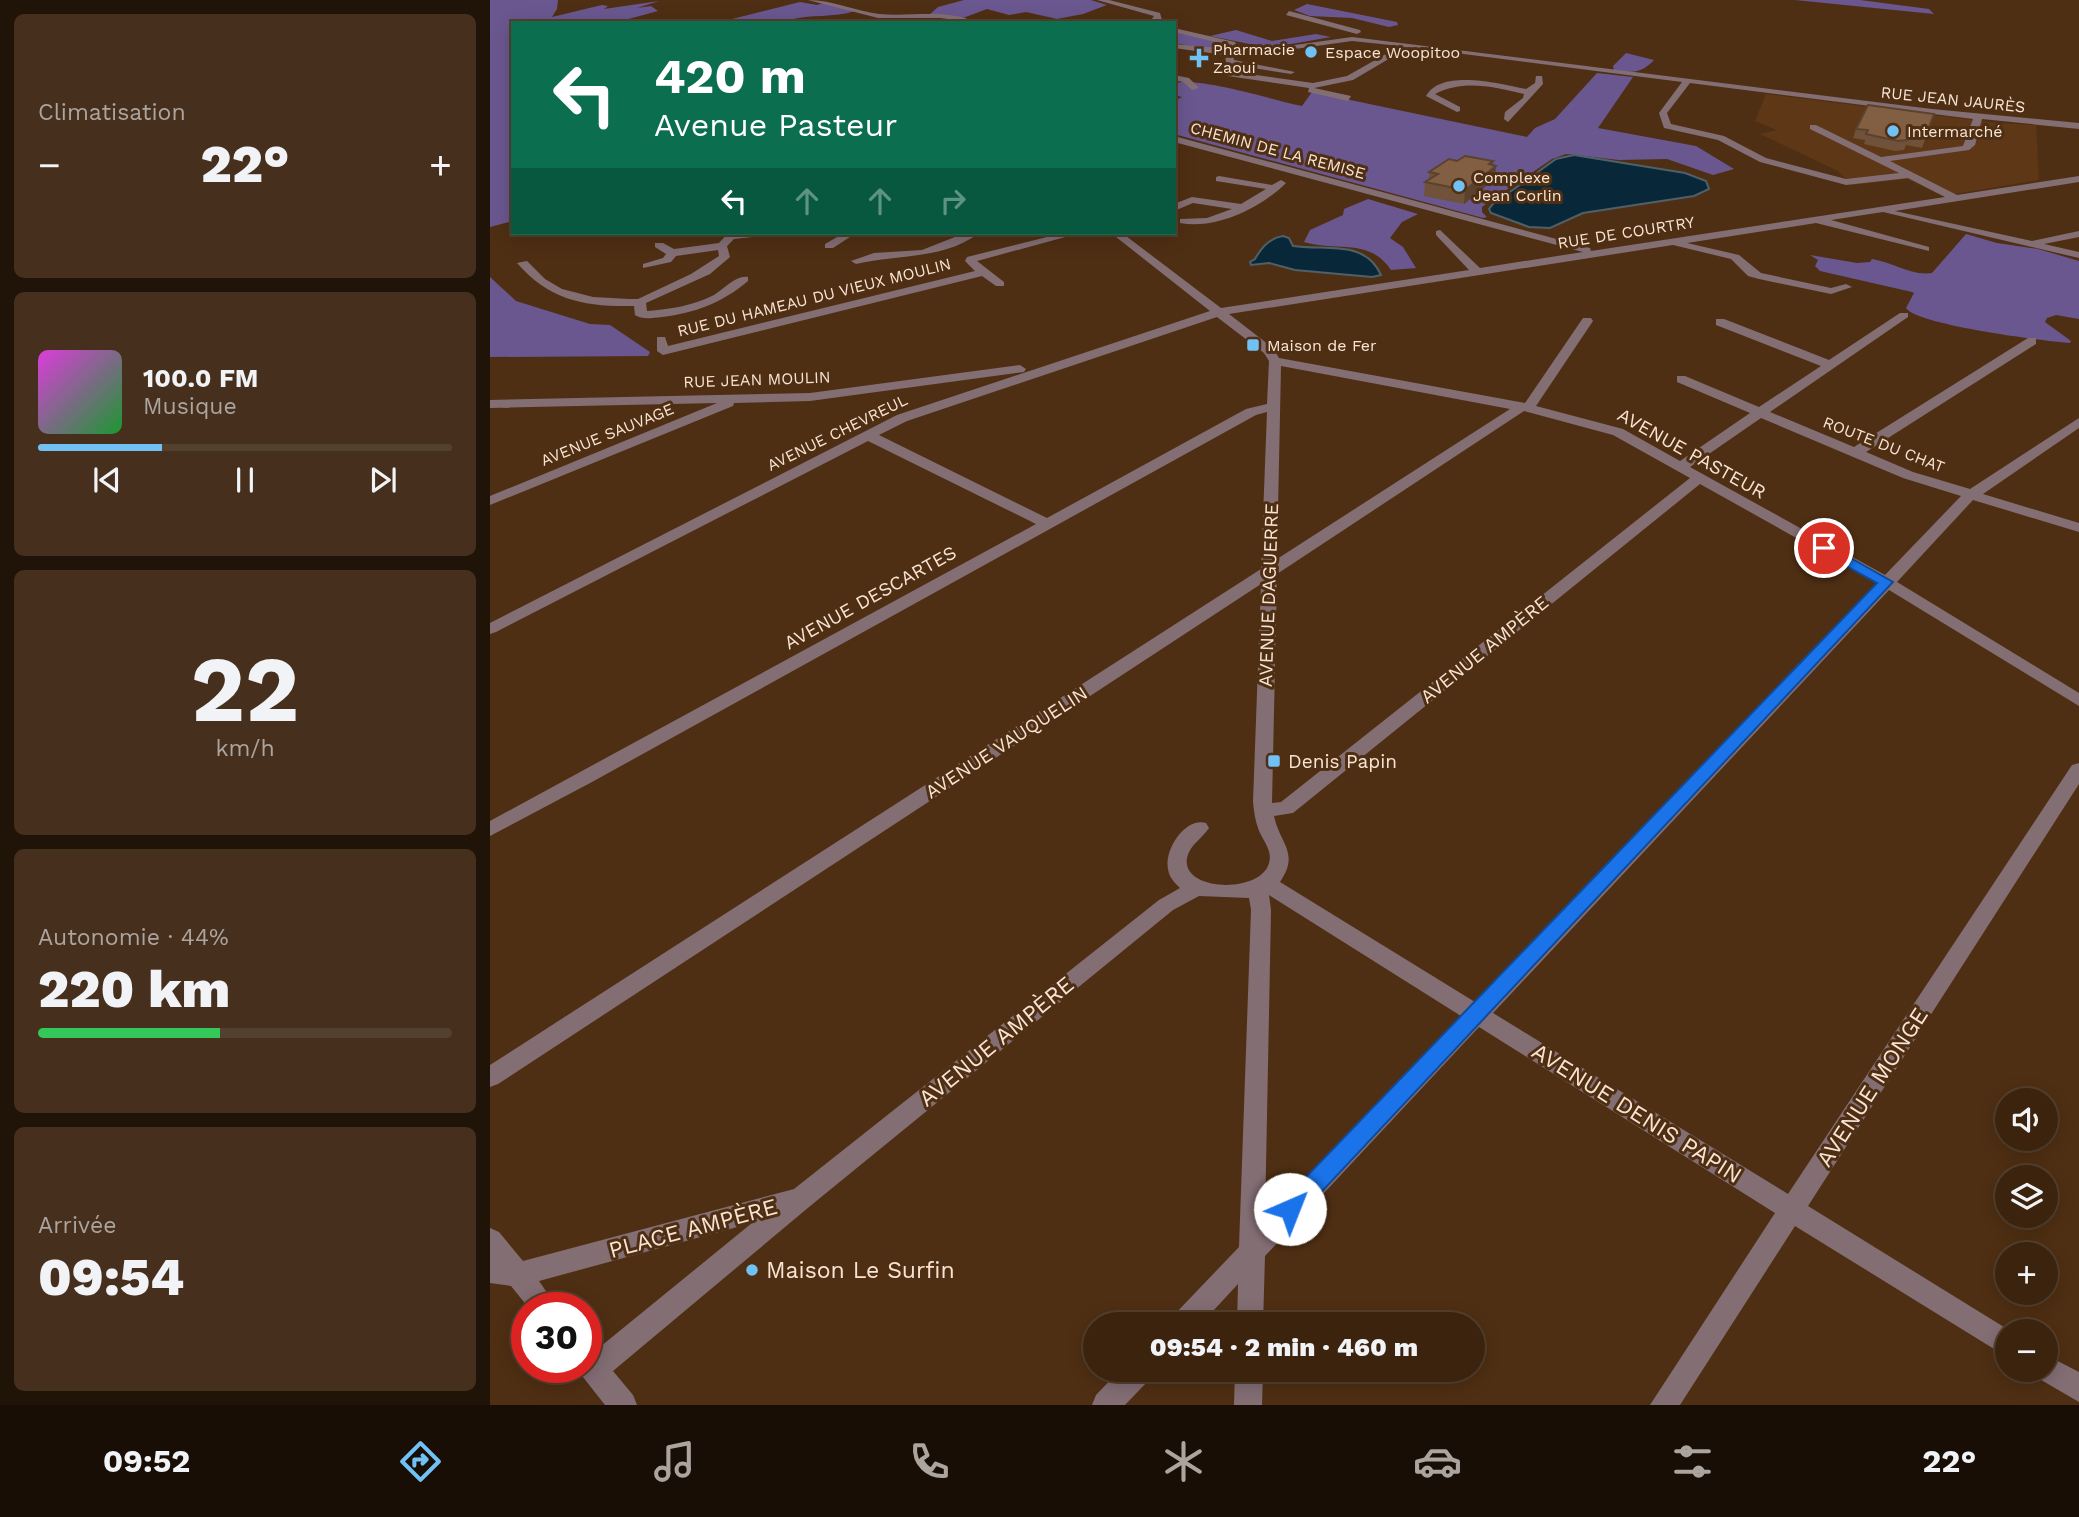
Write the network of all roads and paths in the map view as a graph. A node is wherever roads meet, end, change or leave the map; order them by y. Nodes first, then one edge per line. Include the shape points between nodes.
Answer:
1 (812, 0) edge
2 (1101, 0) edge
3 (1290, 13) dead end
4 (877, 20) edge
5 (964, 21) edge
6 (1156, 21) edge
7 (1176, 30) edge
8 (1347, 39) junction
9 (1408, 45) junction
10 (1176, 46) edge
11 (1263, 52) junction
12 (1475, 54) junction
13 (1230, 58) junction
14 (1292, 72) dead end
15 (1176, 78) edge
16 (1539, 78) dead end
17 (1480, 82) junction
18 (1687, 82) junction
19 (1298, 86) junction
20 (1195, 88) dead end
21 (1528, 92) junction
22 (1348, 98) dead end
23 (1457, 109) dead end
24 (1978, 118) junction
25 (1508, 119) dead end
26 (2038, 123) dead end
27 (1813, 127) dead end
28 (1176, 140) edge
29 (1880, 160) junction
30 (1910, 175) junction
31 (1219, 179) dead end
32 (2079, 179) edge
33 (1954, 197) junction
34 (1176, 207) edge
35 (1240, 207) junction
36 (1878, 209) junction
37 (1814, 219) junction
38 (1184, 221) dead end
39 (1440, 233) dead end
40 (2079, 234) edge
41 (732, 235) edge
42 (848, 235) edge
43 (969, 235) edge
44 (1067, 235) edge
45 (1121, 235) edge
46 (1666, 242) junction
47 (2031, 244) junction
48 (659, 245) dead end
49 (722, 246) junction
50 (829, 246) dead end
51 (1925, 249) dead end
52 (673, 253) junction
53 (1592, 253) junction
54 (2079, 255) edge
55 (856, 261) dead end
56 (523, 263) dead end
57 (647, 266) dead end
58 (1476, 271) junction
59 (984, 272) junction
60 (744, 279) dead end
61 (1000, 284) dead end
62 (1846, 287) dead end
63 (641, 308) junction
64 (1219, 312) junction
65 (1904, 315) dead end
66 (1587, 321) dead end
67 (1720, 322) dead end
68 (661, 340) dead end
69 (2032, 341) dead end
70 (1275, 361) junction
71 (1831, 365) junction
72 (1022, 372) junction
73 (1681, 379) dead end
74 (738, 399) junction
75 (490, 404) edge
76 (1272, 407) junction
77 (1525, 407) junction
78 (1760, 413) junction
79 (2079, 422) edge
80 (868, 435) junction
81 (1855, 453) junction
82 (1680, 467) junction
83 (1699, 478) junction
84 (1970, 495) junction
85 (490, 501) edge
86 (1046, 523) junction
87 (2079, 528) edge
88 (1270, 570) junction
89 (1886, 582) junction
90 (490, 629) edge
91 (2079, 701) edge
92 (2079, 769) edge
93 (1266, 820) junction
94 (1199, 828) dead end
95 (490, 829) edge
96 (1262, 885) junction
97 (1196, 888) junction
98 (1478, 1013) junction
99 (490, 1077) edge
100 (800, 1199) junction
101 (1792, 1210) junction
102 (490, 1240) edge
103 (1253, 1249) junction
104 (490, 1271) edge
105 (519, 1275) junction
106 (532, 1292) edge
107 (1194, 1312) edge
108 (1251, 1312) edge
109 (1995, 1336) edge
110 (602, 1356) edge
111 (2058, 1375) edge
112 (602, 1380) edge
113 (1128, 1382) edge
114 (1249, 1382) edge
115 (2079, 1388) edge
116 (623, 1405) edge
117 (1106, 1405) edge
118 (1248, 1405) edge
119 (1664, 1405) edge

1 - 4 street
2 - 6 street via 1157,15
3 - 8 street via 1366,34
4 - 5 street via 940,16
7 - 11 street
8 - 9 street, RUE JEAN JAURÈS
8 - 11 street, RUE JEAN JAURÈS
9 - 12 street, RUE JEAN JAURÈS
9 - 19 street via 1350,78
10 - 13 street, RUE JEAN JAURÈS
11 - 13 street, RUE JEAN JAURÈS
12 - 17 street via 1472,58
12 - 18 street, RUE JEAN JAURÈS
13 - 14 street
13 - 19 street via 1231,74
15 - 20 street
16 - 21 street via 1539,84
17 - 21 street
17 - 23 street via 1432,92 1433,99
18 - 24 street, RUE JEAN JAURÈS
18 - 30 street via 1663,113 1667,126 1721,138 1763,160 1846,182
19 - 22 street
21 - 25 street
24 - 26 street, RUE JEAN JAURÈS
24 - 29 street via 1966,148
27 - 29 street
28 - 53 street, CHEMIN DE LA REMISE
29 - 30 street
30 - 33 street
31 - 35 street via 1278,185
32 - 33 street, RUE DE COURTRY
33 - 36 street, RUE DE COURTRY
34 - 35 street via 1192,200
35 - 38 street via 1214,221
36 - 37 street, RUE DE COURTRY
36 - 47 street
37 - 46 street, RUE DE COURTRY
37 - 51 street
39 - 58 street
40 - 47 street
41 - 49 street
42 - 50 street
43 - 55 street via 924,253
44 - 59 street, RUE DU HAMEAU DU VIEUX MOULIN via 971,259
45 - 64 street
46 - 53 street, RUE DE COURTRY
46 - 62 street via 1727,254 1759,276 1831,291
47 - 54 street
48 - 52 street
49 - 52 street
49 - 63 street via 725,257 720,262
52 - 57 street via 667,260
53 - 58 street, RUE DE COURTRY
56 - 63 street via 547,286
58 - 64 street, RUE DE COURTRY
59 - 61 street
59 - 68 street, RUE DU HAMEAU DU VIEUX MOULIN via 663,351
60 - 63 street via 717,300 667,313
64 - 70 street via 1269,351
64 - 72 street, AVENUE CHEVREUL via 1065,363
65 - 71 street
66 - 77 street, AVENUE VAUQUELIN
67 - 71 street
69 - 81 street
70 - 76 street, AVENUE DAGUERRE
70 - 77 street, AVENUE PASTEUR
71 - 78 street
72 - 74 street, RUE JEAN MOULIN via 810,397
72 - 80 street, AVENUE CHEVREUL
73 - 78 street, ROUTE DU CHAT
74 - 75 street, RUE JEAN MOULIN
74 - 85 street, AVENUE SAUVAGE
76 - 86 street, AVENUE DESCARTES via 1251,412
76 - 88 street, AVENUE DAGUERRE
77 - 82 street, AVENUE PASTEUR via 1605,427
77 - 88 street, AVENUE VAUQUELIN
78 - 81 street, ROUTE DU CHAT
78 - 82 street
79 - 84 street
80 - 86 street
80 - 90 street, AVENUE CHEVREUL
81 - 84 street, ROUTE DU CHAT
82 - 83 street, AVENUE PASTEUR
83 - 89 street, AVENUE PASTEUR
83 - 93 street, AVENUE AMPÈRE
84 - 87 street, ROUTE DU CHAT
84 - 89 street
86 - 95 street, AVENUE DESCARTES
88 - 93 street, AVENUE DAGUERRE via 1263,772
88 - 99 street, AVENUE VAUQUELIN
89 - 91 street, AVENUE PASTEUR
89 - 98 street
92 - 101 street, AVENUE MONGE
93 - 96 street via 1281,856 1279,867
94 - 97 street via 1180,846 1177,857 1179,869
96 - 97 street via 1226,893
96 - 98 street, AVENUE DENIS PAPIN
96 - 103 street
97 - 100 street, AVENUE AMPÈRE via 1166,905
98 - 101 street, AVENUE DENIS PAPIN
98 - 103 street
100 - 105 street, PLACE AMPÈRE
100 - 110 street, PLACE AMPÈRE
101 - 109 street, AVENUE DENIS PAPIN
101 - 119 street, AVENUE MONGE
102 - 105 street
103 - 107 street
103 - 108 street
104 - 105 street
105 - 106 street
111 - 115 street
112 - 116 street
113 - 117 street
114 - 118 street

